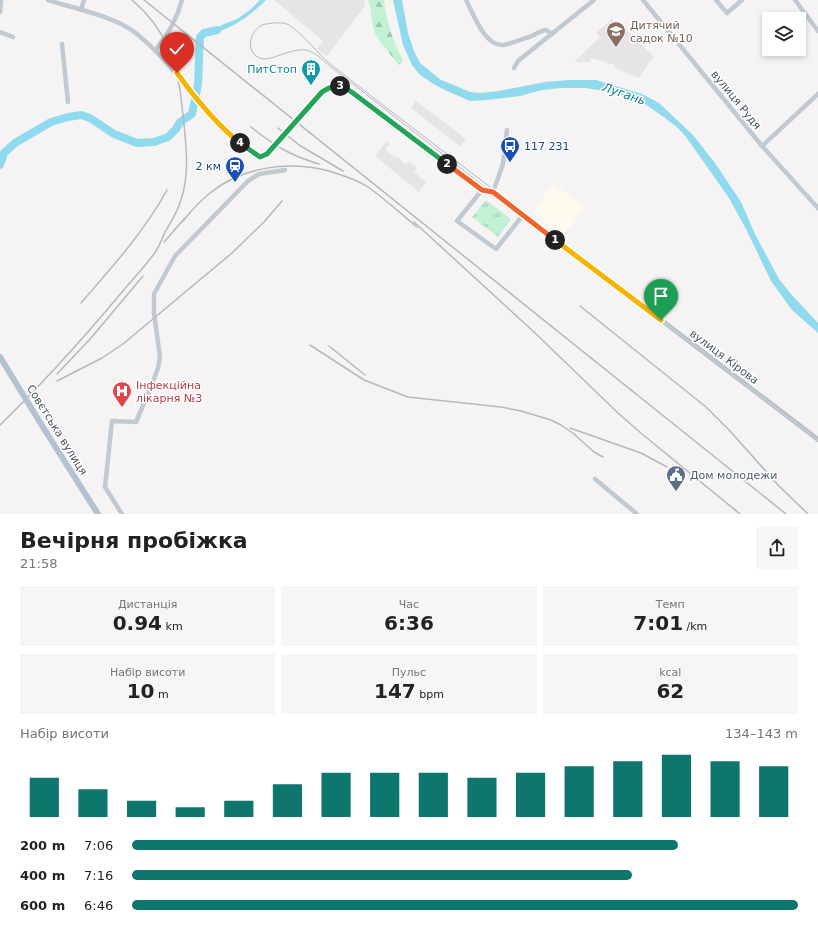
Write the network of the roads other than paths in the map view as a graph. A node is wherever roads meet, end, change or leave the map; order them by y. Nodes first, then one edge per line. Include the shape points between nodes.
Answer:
1 (1, 0) edge
2 (48, 0) edge
3 (84, 0) edge
4 (181, 0) edge
5 (466, 0) edge
6 (594, 0) edge
7 (643, 0) edge
8 (716, 0) edge
9 (742, 0) edge
10 (795, 0) edge
11 (81, 10) junction
12 (0, 12) edge
13 (818, 31) edge
14 (0, 32) edge
15 (552, 34) junction
16 (13, 36) dead end
17 (62, 44) dead end
18 (156, 51) junction
19 (514, 68) dead end
20 (818, 94) edge
21 (68, 102) dead end
22 (508, 130) dead end
23 (762, 146) junction
24 (285, 170) dead end
25 (482, 190) junction
26 (493, 192) junction
27 (818, 208) edge
28 (523, 215) junction
29 (0, 357) edge
30 (818, 440) edge
31 (594, 480) dead end
32 (98, 514) edge
33 (122, 514) edge
34 (637, 514) edge

1 - 12 street
2 - 11 street
3 - 11 street
4 - 18 street via 178,14
5 - 15 street via 486,38 493,42 502,45 532,37 546,30
6 - 15 street
7 - 23 street, вулиця Рудя
8 - 9 street via 726,13
10 - 13 street
11 - 18 street via 133,31
14 - 16 street
15 - 19 street via 518,61
17 - 21 street
18 - 25 street, вулиця Кірова via 229,134 260,157 267,154 322,92 336,86 344,87
20 - 23 street
22 - 26 street via 502,164
23 - 27 street, вулиця Рудя
24 - 33 street via 259,174 248,181 175,256 154,294 154,313 160,349 158,368 136,422 112,421 105,487
25 - 26 street, вулиця Кірова
25 - 28 street via 457,221 496,249
26 - 28 street, вулиця Кірова
28 - 30 street, вулиця Кірова
29 - 32 main road, Совєтська вулиця, bridge
31 - 34 street

